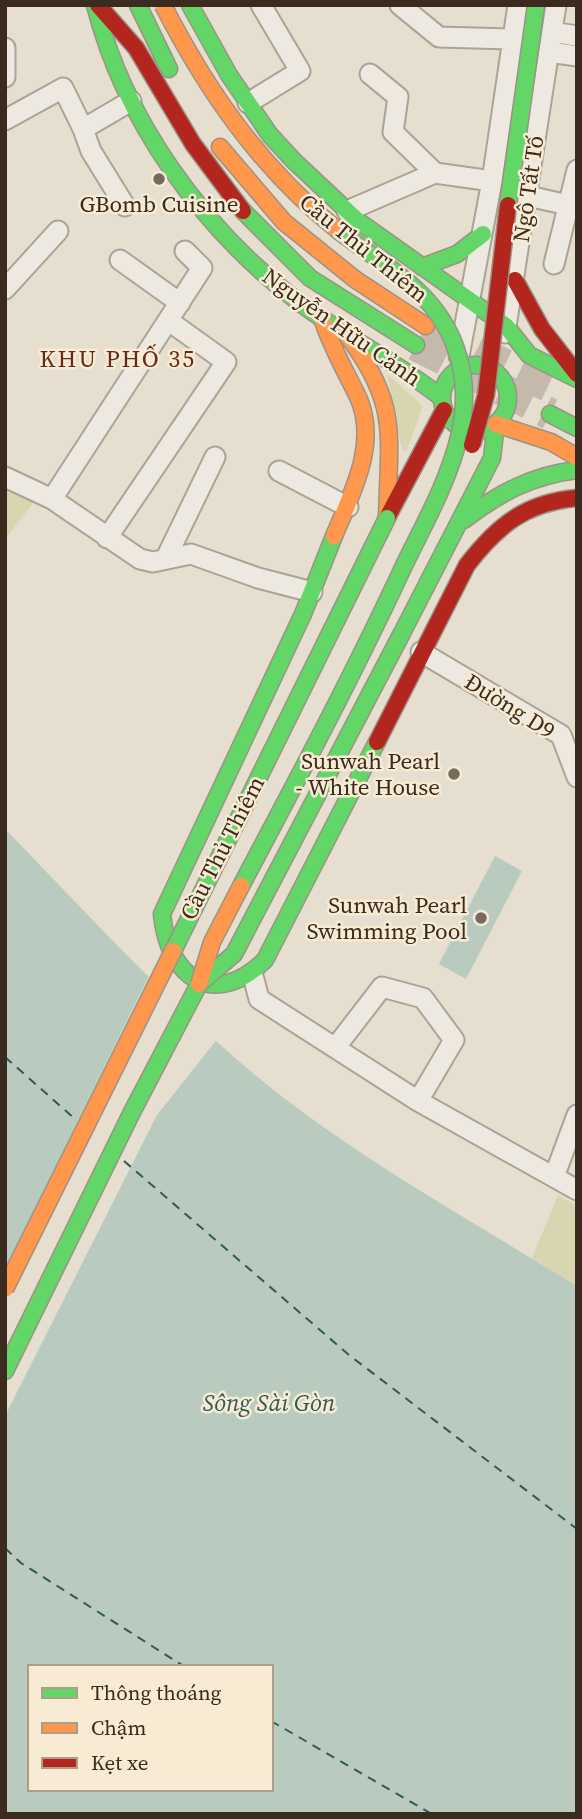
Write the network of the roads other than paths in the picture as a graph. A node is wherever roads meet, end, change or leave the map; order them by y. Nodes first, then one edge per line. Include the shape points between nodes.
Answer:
1 (97, 5) edge
2 (138, 5) edge
3 (163, 5) edge
4 (261, 5) edge
5 (400, 5) edge
6 (518, 5) edge
7 (536, 5) edge
8 (555, 5) edge
9 (198, 9) edge
10 (552, 32) junction
11 (577, 36) edge
12 (513, 39) junction
13 (5, 48) edge
14 (549, 52) junction
15 (577, 56) edge
16 (370, 74) dead end
17 (5, 78) edge
18 (177, 83) dead end
19 (131, 101) junction
20 (248, 103) junction
21 (5, 120) edge
22 (83, 129) junction
23 (208, 131) dead end
24 (577, 170) edge
25 (435, 173) junction
26 (492, 181) junction
27 (528, 196) junction
28 (568, 205) junction
29 (125, 206) dead end
30 (348, 211) junction
31 (58, 231) dead end
32 (483, 234) junction
33 (185, 251) dead end
34 (120, 260) dead end
35 (554, 264) dead end
36 (422, 267) junction
37 (515, 280) junction
38 (5, 289) edge
39 (470, 300) junction
40 (180, 303) junction
41 (322, 318) junction
42 (169, 321) junction
43 (426, 326) tunnel mouth
44 (506, 326) junction
45 (342, 329) junction
46 (416, 345) tunnel mouth
47 (529, 355) junction
48 (498, 367) junction
49 (457, 370) junction
50 (577, 374) edge
51 (577, 379) edge
52 (443, 404) junction
53 (550, 414) tunnel mouth
54 (496, 425) junction
55 (577, 428) edge
56 (215, 457) dead end
57 (577, 457) edge
58 (577, 470) edge
59 (279, 471) dead end
60 (5, 477) edge
61 (577, 498) edge
62 (52, 499) junction
63 (348, 507) junction
64 (387, 518) junction
65 (456, 526) junction
66 (107, 538) junction
67 (166, 558) junction
68 (312, 592) junction
69 (372, 635) junction
70 (422, 652) junction
71 (577, 778) edge
72 (253, 976) junction
73 (199, 984) junction
74 (335, 1048) junction
75 (418, 1101) junction
76 (577, 1115) edge
77 (554, 1177) junction
78 (577, 1190) edge
79 (5, 1289) edge
80 (5, 1371) edge

1 - 19 main road, Nguyễn Hữu Cảnh via 108,59
1 - 46 main road via 136,47 193,144 234,201 282,253 343,302
2 - 18 main road
3 - 69 main road, Cầu Thủ Thiêm, bridge via 213,96 250,145 309,206 420,290 456,342 465,386 459,438
4 - 20 street via 300,71
5 - 12 street via 439,37
6 - 12 street, Ngô Tất Tố
7 - 69 main road, Cầu Thủ Thiêm, bridge via 481,419 440,524 388,621
8 - 10 street, Ngô Tất Tố
9 - 20 main road
10 - 11 street
10 - 14 street, Ngô Tất Tố
12 - 26 street, Ngô Tất Tố
13 - 17 street
14 - 15 street
14 - 27 street, Ngô Tất Tố
16 - 25 street via 398,97 393,132
19 - 22 street
19 - 41 main road, Nguyễn Hữu Cảnh via 163,155 223,230 258,268
20 - 30 main road via 294,161
21 - 22 street via 63,88
22 - 29 street via 91,151
23 - 43 main road via 284,222 356,281
24 - 28 street
25 - 26 street
25 - 30 street
26 - 32 street, Ngô Tất Tố
27 - 28 street
27 - 37 street, Ngô Tất Tố
28 - 35 street
30 - 36 main road
31 - 38 street
32 - 36 main road via 457,254
32 - 39 street, Ngô Tất Tố
33 - 40 street via 202,268
34 - 40 street
36 - 39 main road
37 - 44 street, Ngô Tất Tố
37 - 50 main road via 542,328
39 - 44 main road
39 - 49 street, Ngô Tất Tố
40 - 42 street
41 - 45 main road, Nguyễn Hữu Cảnh
41 - 63 main road via 331,347 359,398 366,427
42 - 62 street
42 - 66 street via 226,362
44 - 47 main road
44 - 48 street, Ngô Tất Tố
45 - 52 main road, Nguyễn Hữu Cảnh via 403,366
45 - 64 main road via 363,356 385,402
47 - 48 main road
47 - 51 main road
48 - 49 main road
48 - 54 main road via 509,399
49 - 52 main road via 443,387
52 - 54 main road via 458,427 468,431
52 - 64 main road, Cầu Thủ Thiêm
53 - 55 main road
54 - 57 main road via 551,442
54 - 65 main road via 492,458
56 - 67 street
58 - 65 main road via 514,484
59 - 63 street
60 - 62 street
61 - 70 main road via 530,505 485,540
62 - 66 street
63 - 68 main road
64 - 79 main road, Cầu Thủ Thiêm, bridge
65 - 73 main road, bridge via 234,954
66 - 67 street via 140,559
67 - 68 street via 191,554
68 - 72 main road via 162,914 161,933 170,953 183,972 199,983 224,987
69 - 73 main road, Cầu Thủ Thiêm, bridge via 212,942
70 - 71 street, Đường D9 via 561,735
70 - 72 main road
72 - 74 street via 259,999
73 - 80 main road, Cầu Thủ Thiêm
74 - 75 street
74 - 75 street via 382,988 423,999 454,1041
75 - 77 street
76 - 77 street
77 - 78 street

